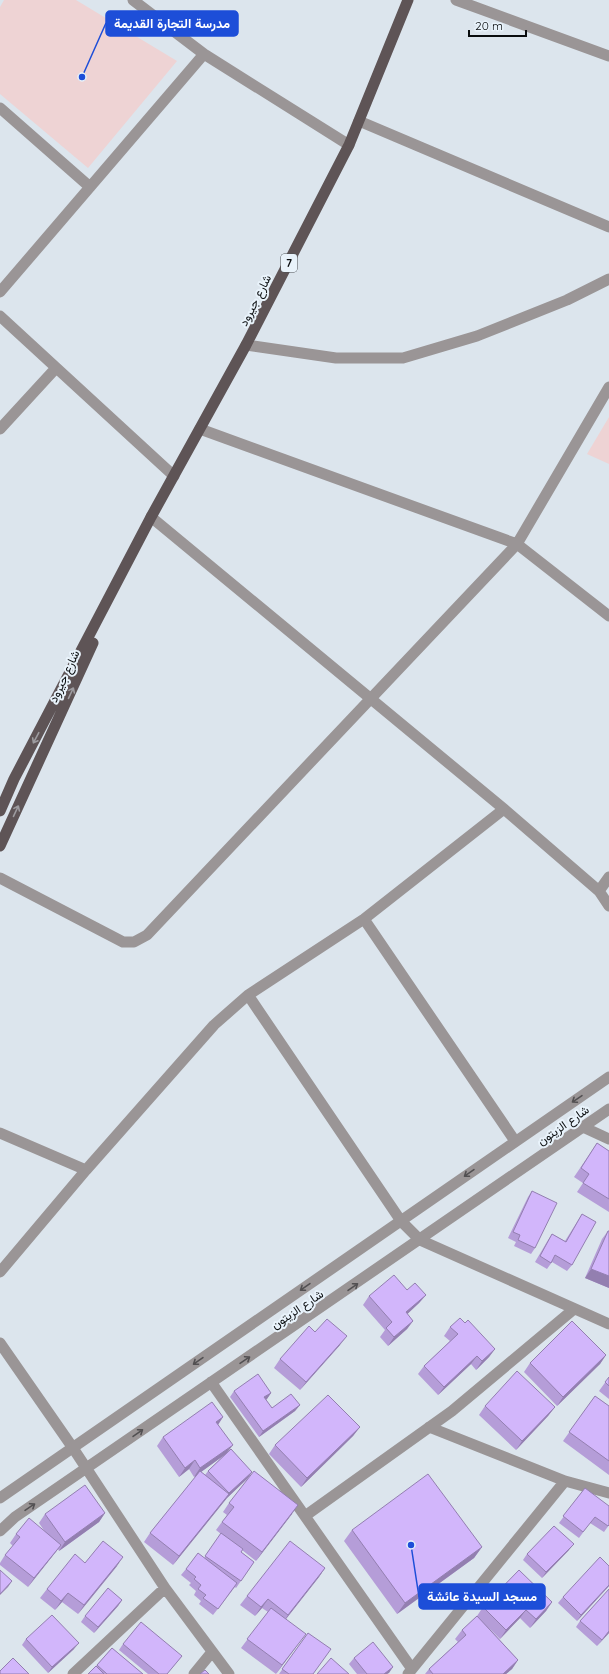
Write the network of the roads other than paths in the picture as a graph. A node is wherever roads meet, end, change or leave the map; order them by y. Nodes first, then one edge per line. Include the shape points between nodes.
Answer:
1 (133, 0) edge
2 (408, 0) edge
3 (456, 0) edge
4 (204, 54) junction
5 (609, 56) edge
6 (0, 108) edge
7 (359, 121) junction
8 (349, 145) junction
9 (90, 187) junction
10 (609, 227) edge
11 (609, 279) edge
12 (0, 292) edge
13 (0, 316) edge
14 (246, 345) junction
15 (56, 368) junction
16 (609, 388) edge
17 (0, 429) edge
18 (200, 429) junction
19 (174, 476) junction
20 (151, 518) junction
21 (518, 544) junction
22 (609, 616) edge
23 (371, 701) junction
24 (504, 809) junction
25 (0, 810) edge
26 (0, 846) edge
27 (609, 877) edge
28 (0, 878) edge
29 (599, 891) junction
30 (609, 906) edge
31 (364, 918) junction
32 (248, 995) junction
33 (609, 1077) edge
34 (609, 1109) edge
35 (583, 1127) junction
36 (0, 1133) edge
37 (609, 1139) edge
38 (515, 1141) junction
39 (86, 1170) junction
40 (401, 1221) junction
41 (420, 1240) junction
42 (0, 1272) edge
43 (574, 1309) junction
44 (609, 1324) edge
45 (0, 1343) edge
46 (211, 1382) junction
47 (429, 1427) junction
48 (73, 1448) junction
49 (86, 1468) junction
50 (565, 1481) junction
51 (609, 1493) edge
52 (0, 1498) edge
53 (305, 1516) junction
54 (0, 1531) edge
55 (165, 1588) junction
56 (212, 1652) junction
57 (410, 1672) edge
58 (73, 1674) edge
59 (194, 1674) edge
60 (229, 1674) edge

1 - 4 street
2 - 7 main road, شارع جيرود / 7
3 - 5 street
4 - 8 street
4 - 9 street
6 - 9 street
7 - 8 main road, شارع جيرود / 7
7 - 10 street
8 - 14 main road, شارع جيرود / 7
9 - 12 street
11 - 14 street via 567,300 477,336 403,358 336,358
13 - 15 street
14 - 18 main road, شارع جيرود / 7
15 - 17 street
15 - 19 street
16 - 21 street
18 - 19 main road, شارع جيرود / 7
18 - 21 street
19 - 20 main road, شارع جيرود / 7
20 - 23 street
20 -> 25 main road, شارع جيرود
26 -> 20 main road, شارع جيرود
21 - 22 street
21 - 23 street
23 - 24 street
23 - 28 street via 147,935 134,942 123,942
24 - 29 street
24 - 31 street
27 - 29 street
29 - 30 street
31 - 32 street
31 - 38 street
32 - 39 street via 214,1025
32 - 40 street
33 -> 38 street, شارع الزيتون
34 - 35 street, شارع الزيتون
35 - 37 street
35 - 41 street, شارع الزيتون
36 - 39 street
38 -> 40 street, شارع الزيتون
39 - 42 street
40 - 41 street
40 -> 48 street, شارع الزيتون
41 - 43 street
46 -> 41 street, شارع الزيتون
43 - 44 street
43 - 47 street via 452,1411
45 - 48 street
49 -> 46 street, شارع الزيتون
46 - 53 street
47 - 50 street
47 - 53 street
48 - 49 street
48 - 52 street, شارع الزيتون
54 -> 49 street, شارع الزيتون
49 - 55 street
50 - 51 street
50 - 57 street
53 - 57 street
55 - 56 street
55 - 58 street
56 - 59 street
56 - 60 street

